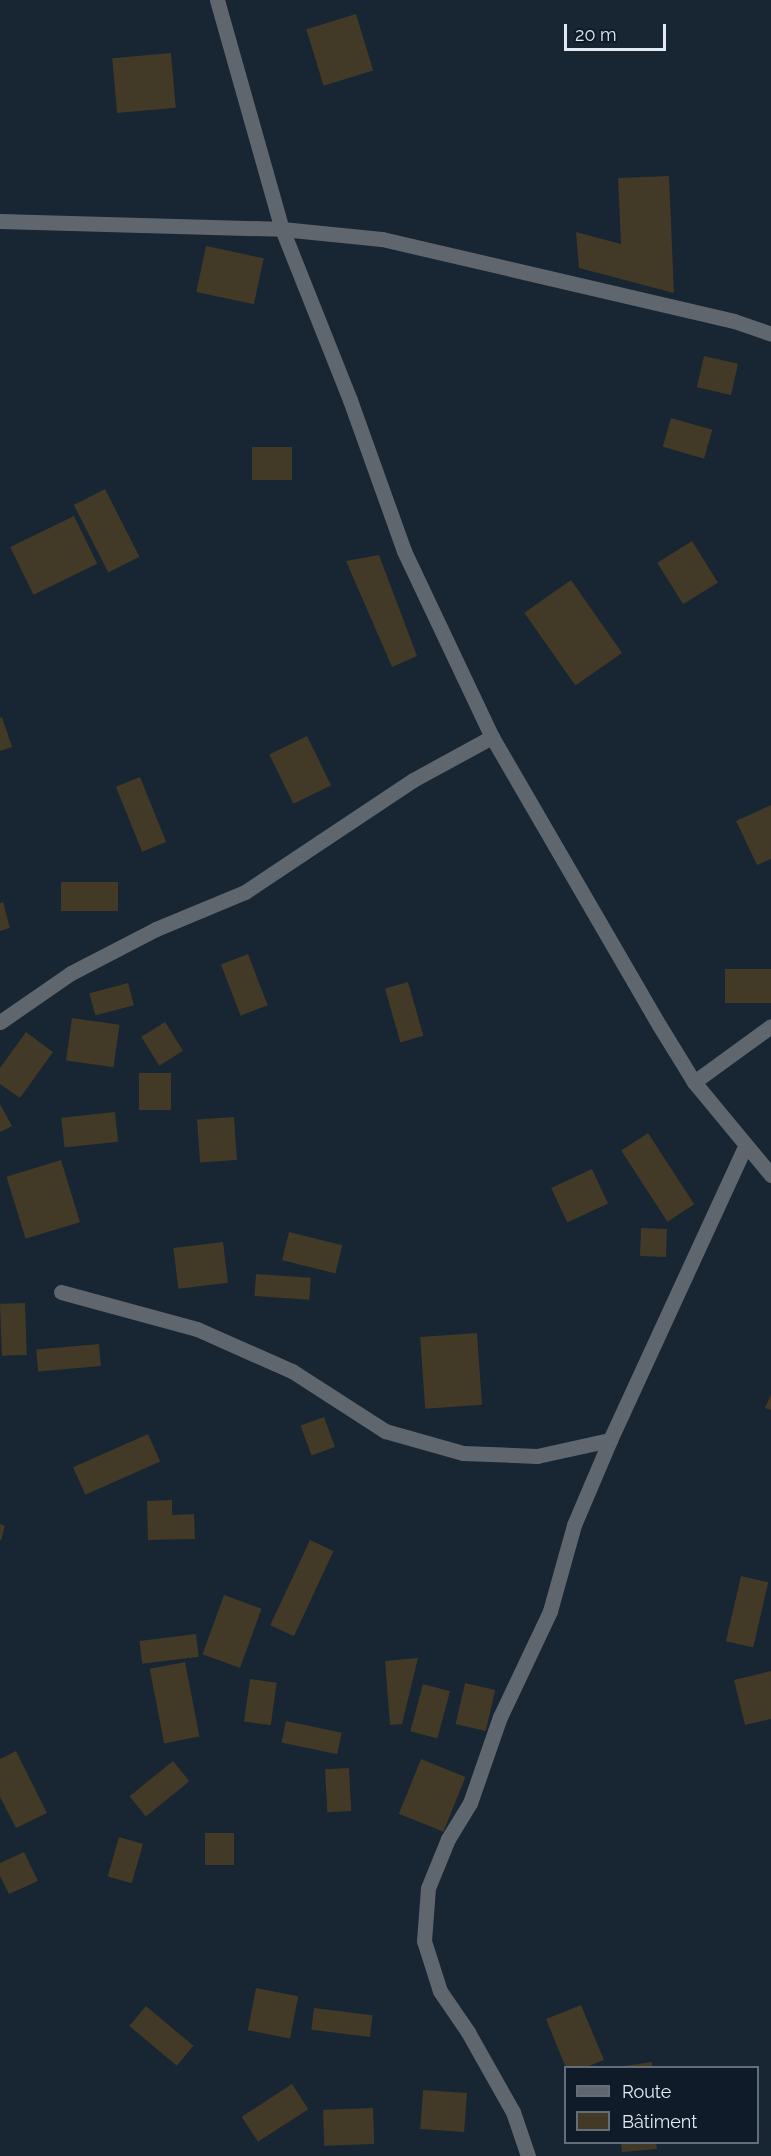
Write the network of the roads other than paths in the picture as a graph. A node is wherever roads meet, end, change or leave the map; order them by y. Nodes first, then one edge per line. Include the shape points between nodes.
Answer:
1 (217, 0) edge
2 (0, 221) edge
3 (282, 229) junction
4 (771, 334) edge
5 (492, 736) junction
6 (0, 1022) edge
7 (771, 1026) edge
8 (694, 1082) junction
9 (745, 1147) junction
10 (771, 1175) edge
11 (61, 1292) dead end
12 (610, 1440) junction
13 (528, 2156) edge

1 - 3 street
2 - 3 street
3 - 4 street via 382,238 734,321
3 - 5 street via 350,400 404,551
5 - 6 street via 413,780 244,892 156,929 71,973
5 - 8 street
7 - 8 street
8 - 9 street
9 - 10 street
9 - 12 street
11 - 12 street via 197,1329 292,1371 384,1431 452,1450 537,1456
12 - 13 street via 574,1525 550,1611 500,1717 470,1803 448,1839 428,1888 424,1941 440,1991 513,2112

